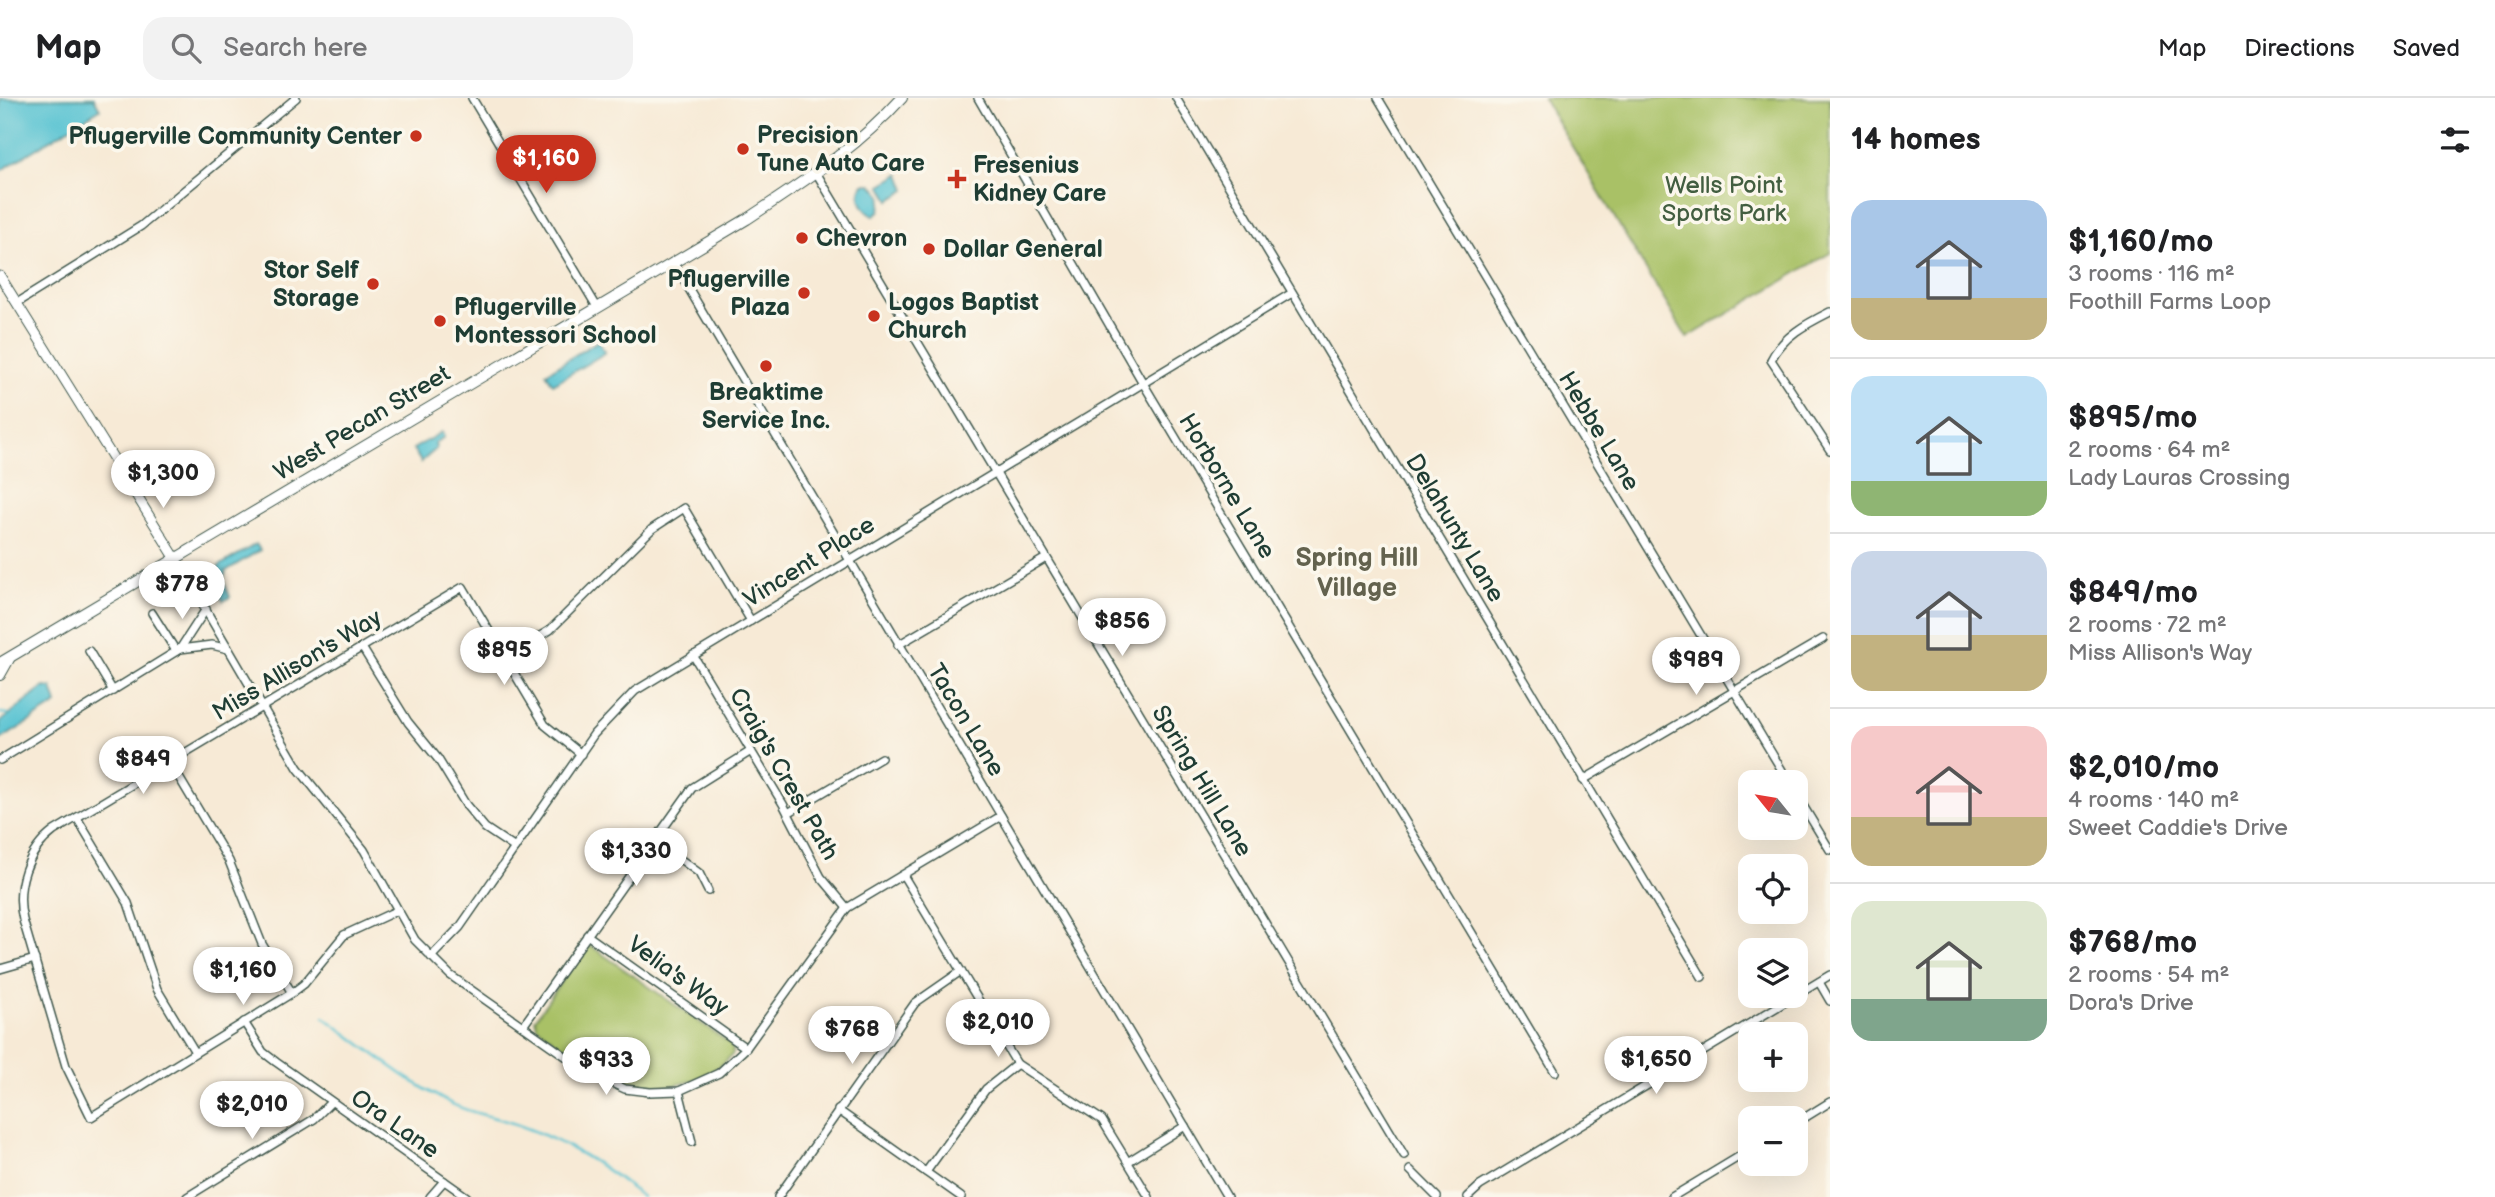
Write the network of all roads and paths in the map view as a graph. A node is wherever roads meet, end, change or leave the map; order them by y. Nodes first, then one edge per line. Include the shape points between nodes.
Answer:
1 (296, 98) edge
2 (472, 98) edge
3 (902, 98) edge
4 (978, 98) edge
5 (1175, 98) edge
6 (1378, 98) edge
7 (817, 174) junction
8 (673, 262) junction
9 (0, 276) edge
10 (1292, 293) junction
11 (17, 303) junction
12 (597, 307) junction
13 (1830, 312) edge
14 (1143, 383) junction
15 (1830, 450) edge
16 (995, 470) junction
17 (1046, 558) junction
18 (176, 559) junction
19 (847, 560) junction
20 (206, 609) junction
21 (152, 613) dead end
22 (751, 621) junction
23 (1823, 639) dead end
24 (898, 645) junction
25 (228, 649) junction
26 (363, 649) junction
27 (178, 650) junction
28 (89, 651) dead end
29 (693, 655) junction
30 (504, 658) junction
31 (5, 661) edge
32 (0, 675) edge
33 (113, 691) junction
34 (1733, 692) junction
35 (263, 709) junction
36 (751, 751) junction
37 (581, 754) junction
38 (881, 758) dead end
39 (0, 760) edge
40 (171, 764) junction
41 (1781, 770) edge
42 (1583, 780) junction
43 (788, 814) junction
44 (1808, 814) edge
45 (1001, 817) junction
46 (77, 818) junction
47 (653, 839) junction
48 (515, 848) junction
49 (1830, 850) edge
50 (903, 875) junction
51 (708, 891) dead end
52 (847, 908) junction
53 (396, 911) junction
54 (587, 935) junction
55 (431, 957) junction
56 (35, 959) junction
57 (0, 969) edge
58 (961, 971) junction
59 (1830, 975) edge
60 (1702, 977) dead end
61 (1819, 982) junction
62 (292, 993) junction
63 (1830, 1001) edge
64 (244, 1022) junction
65 (523, 1027) junction
66 (746, 1048) junction
67 (195, 1052) junction
68 (1017, 1064) junction
69 (1555, 1072) dead end
70 (680, 1091) junction
71 (331, 1102) junction
72 (1830, 1102) edge
73 (838, 1111) junction
74 (1808, 1116) edge
75 (1185, 1126) junction
76 (692, 1142) dead end
77 (1404, 1155) dead end
78 (1738, 1157) edge
79 (1129, 1161) junction
80 (1410, 1170) dead end
81 (926, 1172) junction
82 (444, 1181) junction
83 (187, 1197) edge
84 (430, 1197) edge
85 (467, 1197) edge
86 (778, 1197) edge
87 (961, 1197) edge
88 (1149, 1197) edge
89 (1227, 1197) edge
90 (1437, 1197) edge
91 (1468, 1197) edge
92 (1672, 1197) edge

1 - 11 street via 141,226
2 - 12 street
3 - 7 main road, West Pecan Street
4 - 14 street, Horborne Lane
5 - 10 street, Delahunty Lane
6 - 34 street, Hebbe Lane
7 - 8 main road, West Pecan Street
7 - 16 street, Spring Hill Lane
8 - 12 main road, West Pecan Street
8 - 19 street, Tacon Lane
9 - 11 street
10 - 14 street, Vincent Place
10 - 42 street, Delahunty Lane
11 - 18 street
12 - 18 main road, West Pecan Street
13 - 15 street via 1801,326 1776,349 1771,360
14 - 16 street, Vincent Place
14 - 69 street, Horborne Lane
16 - 17 street, Spring Hill Lane
16 - 19 street, Vincent Place
17 - 24 street
17 - 77 street, Spring Hill Lane
18 - 20 street
18 - 31 main road, West Pecan Street
19 - 22 street, Vincent Place
19 - 24 street, Tacon Lane
20 - 25 street
20 - 27 street
21 - 27 street
22 - 29 street, Vincent Place
22 - 30 street via 684,508 652,529 550,630
23 - 34 street
24 - 45 street, Tacon Lane
25 - 27 street via 212,645
25 - 35 street
26 - 30 street, Miss Allison's Way via 463,587
26 - 35 street, Miss Allison's Way
26 - 48 street via 466,805 485,828
27 - 33 street
28 - 33 street
29 - 36 street, Craig's Crest Path
29 - 37 street, Vincent Place via 658,675 617,708
30 - 37 street via 545,725
31 - 32 main road, West Pecan Street
33 - 39 street
34 - 41 street, Hebbe Lane
34 - 42 street
35 - 40 street, Miss Allison's Way
35 - 53 street via 311,788 364,850
36 - 43 street, Craig's Crest Path
36 - 47 street via 696,784
37 - 48 street, Vincent Place
38 - 43 street
40 - 46 street, Miss Allison's Way
40 - 62 street via 229,861 262,944
42 - 60 street, Delahunty Lane
43 - 52 street, Craig's Crest Path via 821,877
44 - 49 street
45 - 50 street
45 - 75 street, Tacon Lane
46 - 56 street, Miss Allison's Way via 38,846 24,877 20,909
46 - 67 street via 128,903 157,989
47 - 51 street via 699,873
47 - 54 street
48 - 55 street, Vincent Place via 460,927
50 - 52 street
50 - 58 street
52 - 66 street
53 - 55 street
53 - 62 street via 344,935
54 - 65 street
54 - 66 street, Velia's Way
55 - 65 street
56 - 57 street
56 - 67 street, Miss Allison's Way via 66,1066 91,1117
58 - 68 street
58 - 73 street via 915,1003
59 - 61 street
61 - 63 street
61 - 91 street
62 - 64 street
64 - 67 street
64 - 71 street, Ora Lane via 263,1052
65 - 70 street via 611,1084 637,1091
66 - 70 street via 719,1073
68 - 79 street via 1102,1120
68 - 81 street via 986,1089
70 - 76 street
71 - 82 street, Ora Lane
71 - 83 street via 314,1119
72 - 74 street
73 - 81 street
73 - 86 street
75 - 79 street
75 - 89 street, Tacon Lane
78 - 92 street
79 - 88 street
80 - 90 street
81 - 87 street
82 - 84 street
82 - 85 street, Ora Lane

